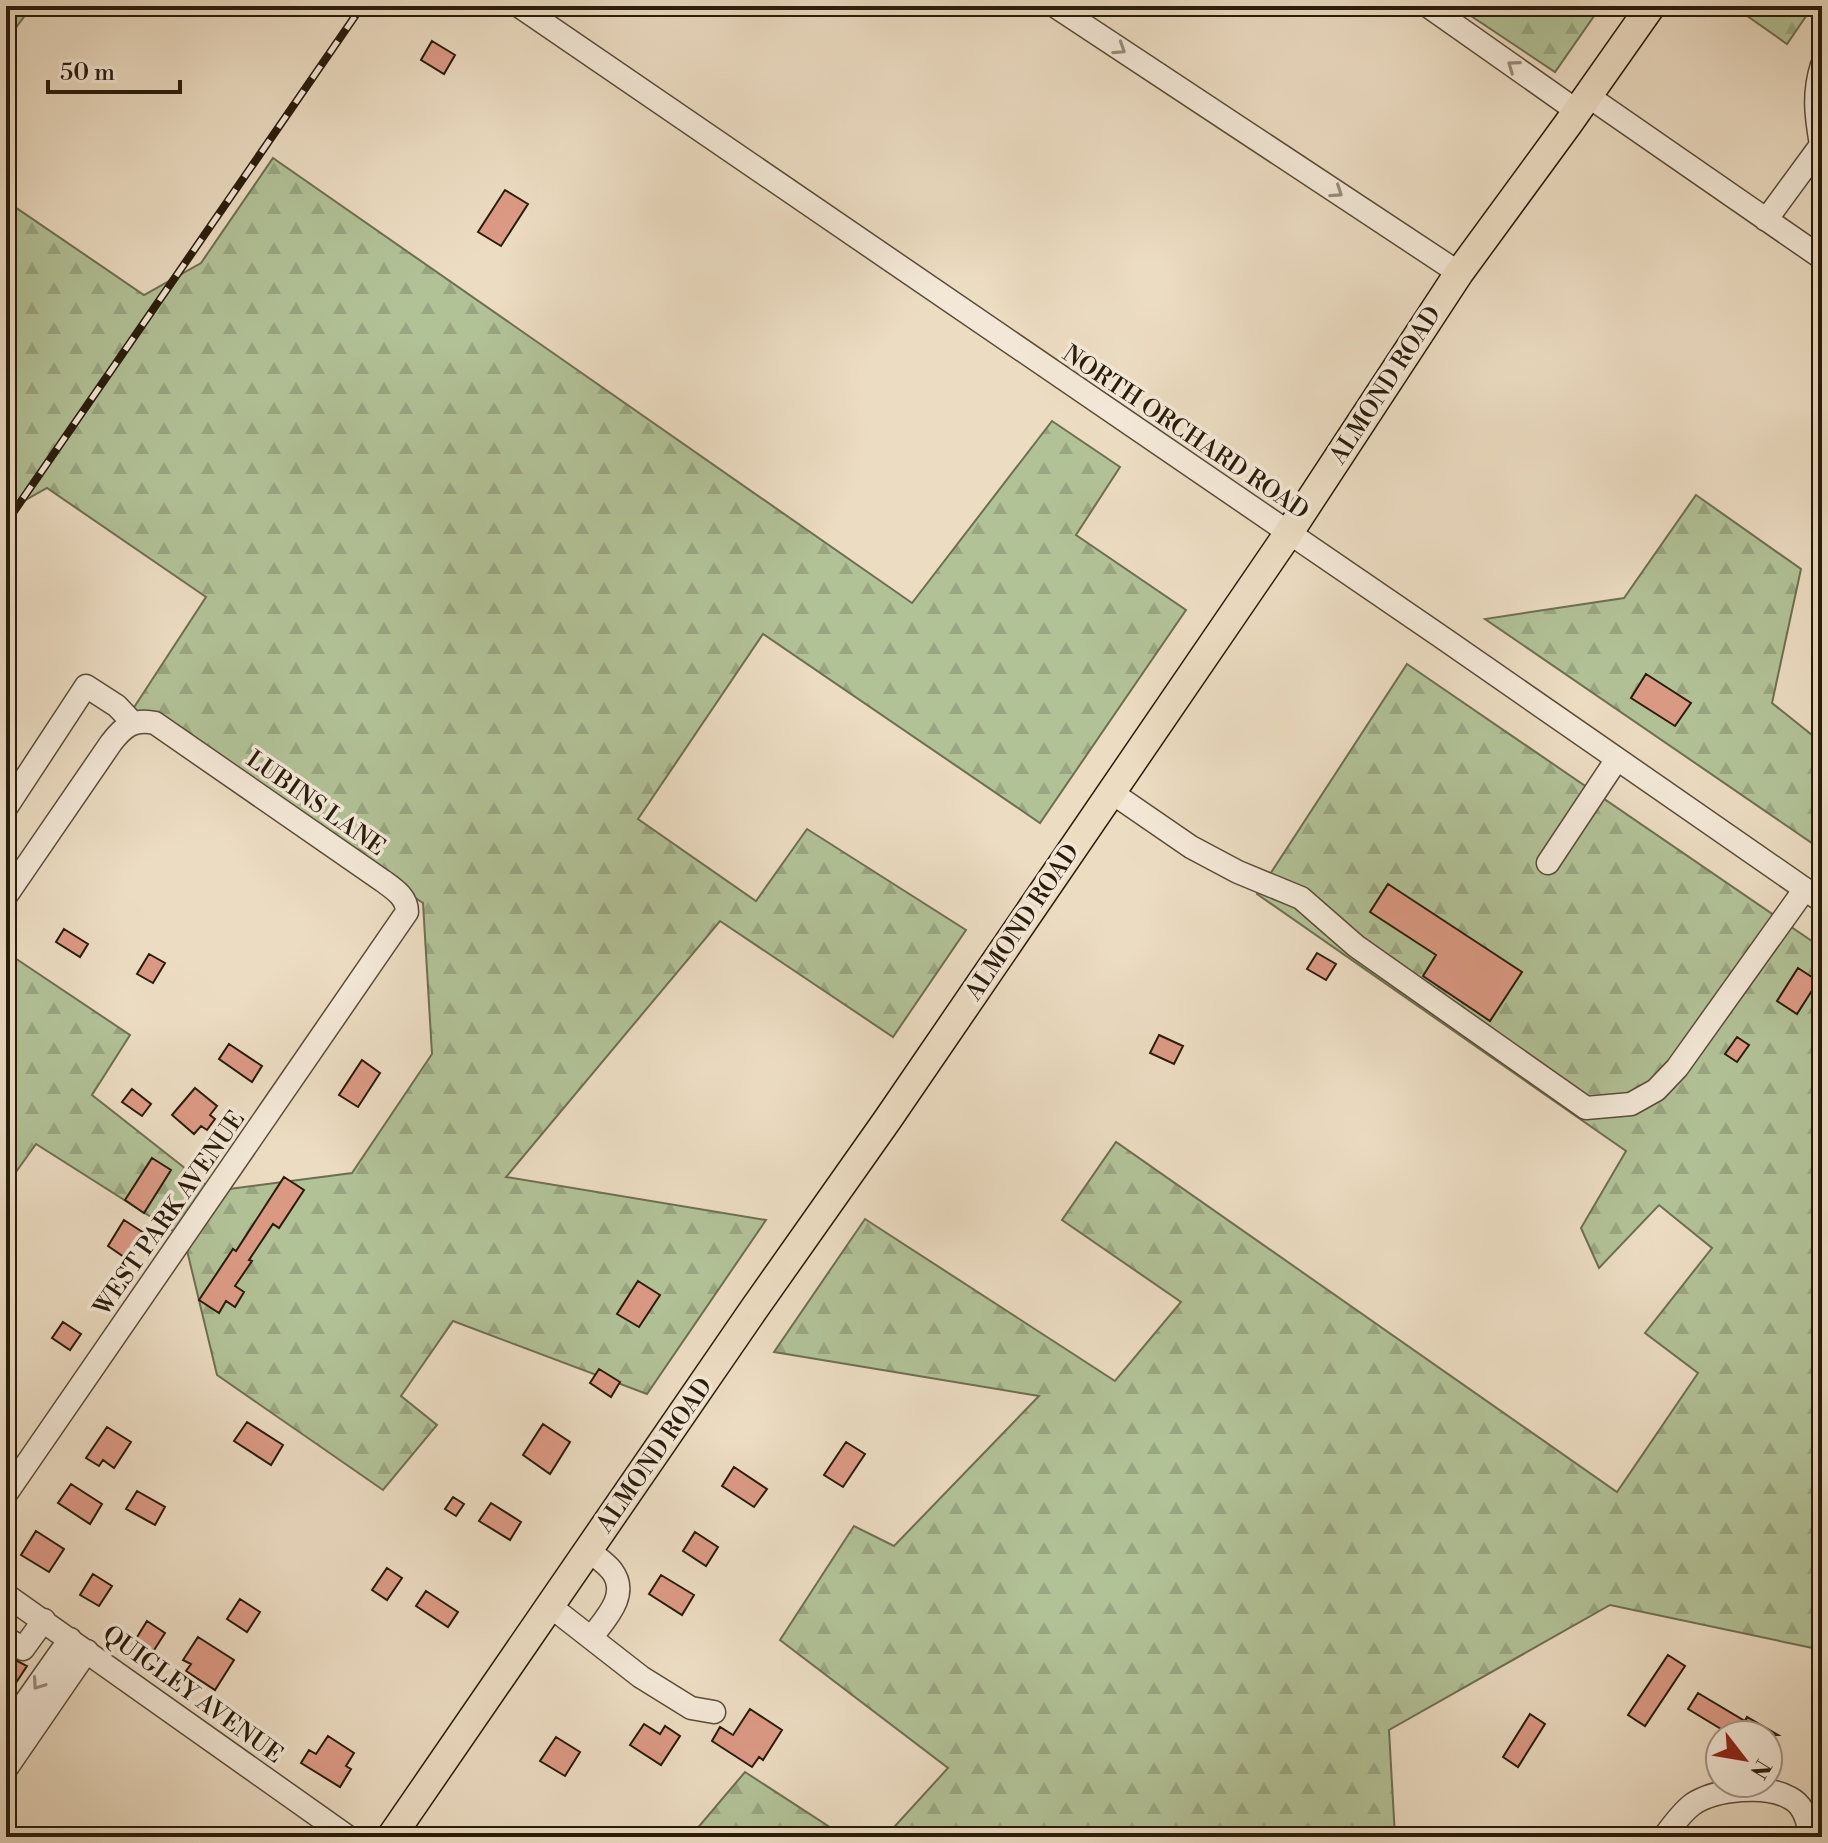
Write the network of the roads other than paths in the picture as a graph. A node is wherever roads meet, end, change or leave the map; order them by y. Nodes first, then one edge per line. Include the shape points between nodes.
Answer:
1 (1055, 6) edge
2 (1428, 6) edge
3 (1651, 6) edge
4 (523, 7) edge
5 (1822, 65) edge
6 (1582, 103) junction
7 (1822, 145) edge
8 (1766, 220) junction
9 (1822, 258) edge
10 (1459, 273) junction
11 (1288, 534) junction
12 (133, 723) junction
13 (1617, 759) junction
14 (1111, 792) junction
15 (6, 808) edge
16 (1548, 863) dead end
17 (1814, 895) edge
18 (6, 896) edge
19 (374, 961) joint
20 (6, 1494) edge
21 (588, 1550) junction
22 (6, 1595) edge
23 (550, 1606) junction
24 (44, 1620) junction
25 (6, 1638) edge
26 (591, 1638) junction
27 (79, 1645) junction
28 (714, 1712) dead end
29 (6, 1730) edge
30 (6, 1769) edge
31 (348, 1837) edge
32 (391, 1837) edge
33 (1664, 1837) edge
34 (1803, 1837) edge

1 -> 10 street
6 -> 2 street
3 - 6 main road, ALMOND ROAD
4 - 11 street, NORTH ORCHARD ROAD
5 - 7 street via 1815,111
6 - 8 street
6 - 10 main road, ALMOND ROAD
7 - 8 street
8 - 9 street
10 - 11 main road, ALMOND ROAD
11 - 13 street, NORTH ORCHARD ROAD
11 - 14 main road, ALMOND ROAD
12 - 15 street via 86,686
12 - 18 street via 111,743
12 - 19 street, LUBINS LANE via 155,723 401,895 407,912
13 - 16 street
13 - 17 street, NORTH ORCHARD ROAD
14 - 17 street via 1191,847 1301,898 1356,946 1586,1108 1631,1104 1656,1090
14 - 21 main road, ALMOND ROAD
19 - 20 street, WEST PARK AVENUE
21 - 23 main road, ALMOND ROAD
21 - 26 street via 613,1572 620,1588
22 - 24 street, QUIGLEY AVENUE
23 - 26 street
23 - 32 main road, ALMOND ROAD
24 - 25 street via 23,1649
24 - 27 street, QUIGLEY AVENUE
26 - 28 street via 691,1708
27 -> 29 street
27 - 30 street
27 - 31 street, QUIGLEY AVENUE
33 - 34 street via 1694,1804 1729,1790 1771,1790 1792,1798 1805,1813 1809,1828

